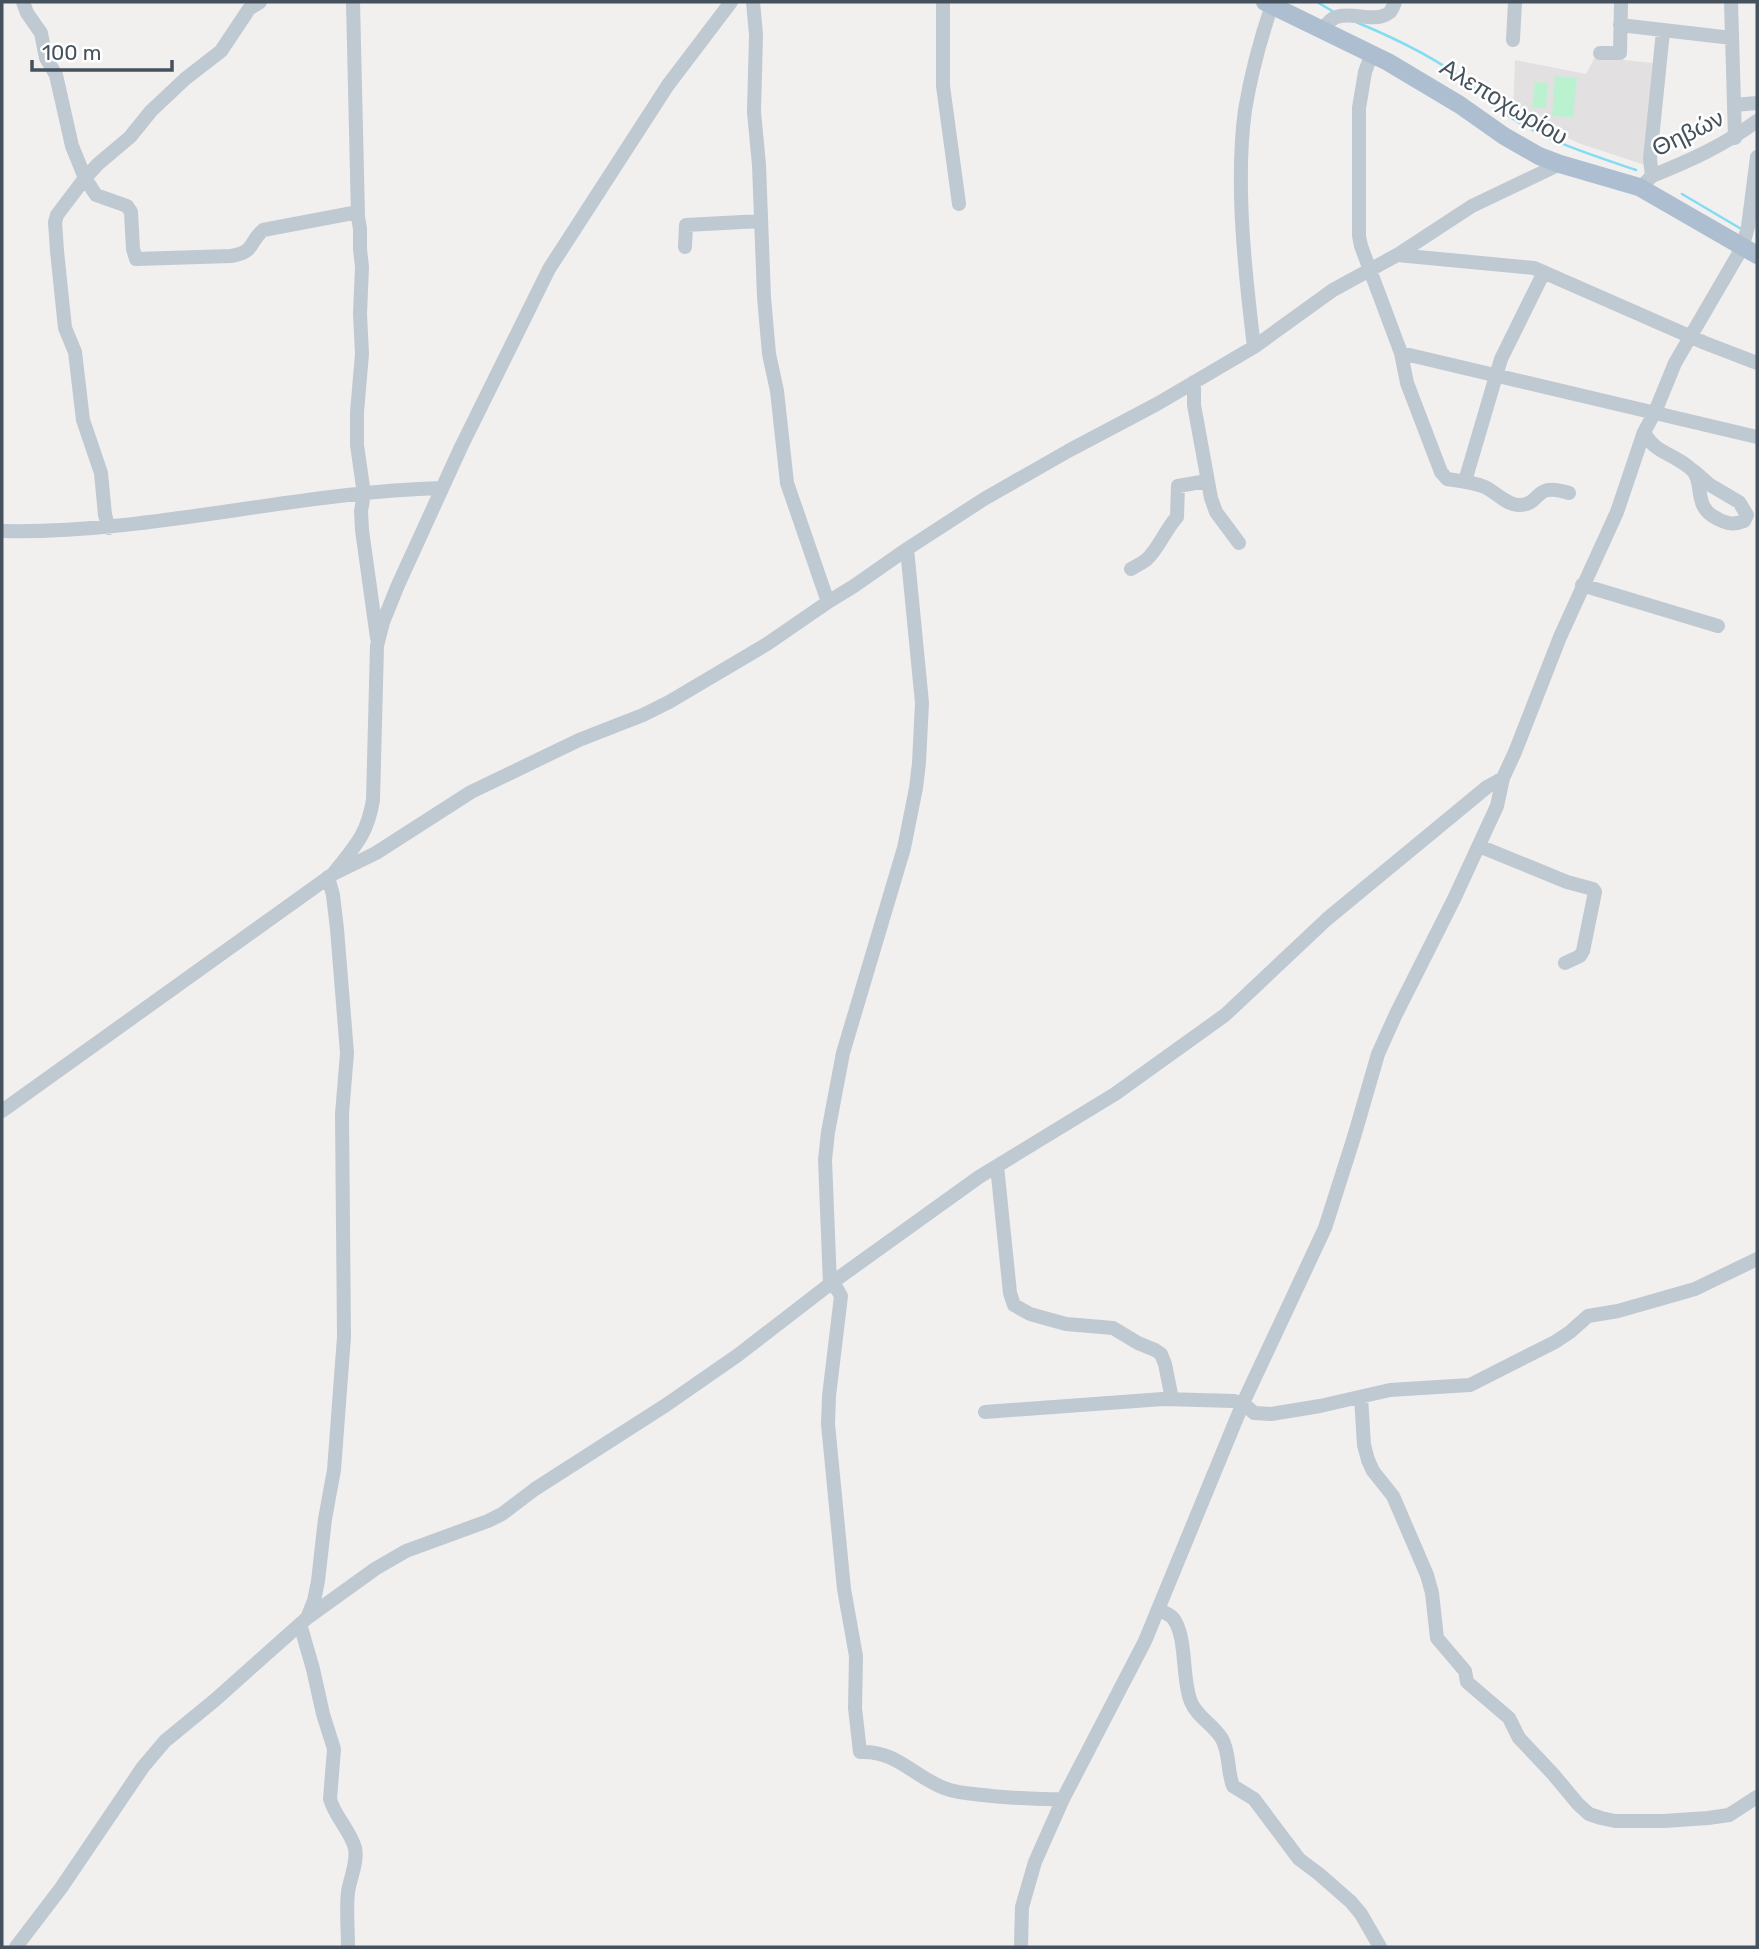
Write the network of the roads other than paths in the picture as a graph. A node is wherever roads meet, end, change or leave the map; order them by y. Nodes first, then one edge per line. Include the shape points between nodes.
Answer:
1 (23, 2) edge
2 (260, 2) edge
3 (353, 2) edge
4 (731, 2) edge
5 (753, 2) edge
6 (943, 2) edge
7 (1395, 2) edge
8 (1515, 2) edge
9 (1621, 2) edge
10 (1731, 2) edge
11 (1268, 4) edge
12 (1620, 25) junction
13 (1323, 30) junction
14 (1663, 31) junction
15 (1732, 38) junction
16 (1513, 40) dead end
17 (1372, 53) junction
18 (1600, 53) dead end
19 (1757, 103) edge
20 (1734, 105) junction
21 (1757, 121) edge
22 (1735, 138) junction
23 (1757, 157) edge
24 (1560, 164) junction
25 (85, 178) junction
26 (1646, 182) junction
27 (959, 204) dead end
28 (358, 212) junction
29 (761, 221) junction
30 (685, 247) dead end
31 (1748, 248) edge
32 (1396, 254) junction
33 (1370, 270) junction
34 (1544, 272) junction
35 (1692, 336) junction
36 (1254, 346) junction
37 (1401, 354) junction
38 (1757, 363) edge
39 (1496, 376) junction
40 (1194, 382) junction
41 (1655, 412) junction
42 (1644, 432) junction
43 (1757, 438) edge
44 (1694, 471) dead end
45 (1207, 481) junction
46 (1465, 481) junction
47 (442, 488) junction
48 (1569, 493) dead end
49 (363, 494) junction
50 (109, 528) junction
51 (2, 531) edge
52 (1239, 543) dead end
53 (907, 549) junction
54 (1131, 569) dead end
55 (1582, 585) junction
56 (828, 602) junction
57 (1718, 626) dead end
58 (378, 642) junction
59 (1503, 778) junction
60 (1479, 846) junction
61 (330, 876) junction
62 (1565, 963) dead end
63 (2, 1111) edge
64 (997, 1166) junction
65 (1757, 1259) edge
66 (831, 1284) junction
67 (1361, 1397) junction
68 (1172, 1399) junction
69 (1243, 1403) junction
70 (985, 1412) dead end
71 (1158, 1609) junction
72 (304, 1621) junction
73 (1757, 1797) edge
74 (1063, 1799) junction
75 (16, 1947) edge
76 (348, 1947) edge
77 (1021, 1947) edge
78 (1380, 1947) edge

1 - 25 street via 41,33 46,58 56,75 72,146
2 - 25 street via 249,9 221,51 168,94
3 - 28 street
4 - 47 street via 674,76 548,269
5 - 29 street
6 - 27 street via 943,86
7 - 13 street via 1390,12 1380,16 1346,10 1330,18
8 - 16 street
9 - 12 street
10 - 15 street
11 - 13 main road, Αλεποχωρίου
11 - 36 street via 1242,142 1243,226
12 - 14 street
12 - 18 street via 1620,53
13 - 17 main road, Αλεποχωρίου
14 - 15 street
14 - 26 street
15 - 20 street
17 - 24 main road, Αλεποχωρίου via 1504,136
17 - 33 street via 1360,92 1359,116 1358,225
19 - 20 street
20 - 22 street
21 - 22 street, Θηβών
22 - 26 street, Θηβών
23 - 31 street
24 - 26 main road, Αλεποχωρίου
24 - 32 street via 1472,206
25 - 28 street via 96,195 127,206 131,212 133,249 139,260 243,254 263,230
25 - 50 street via 55,222 65,328 75,352 83,420 101,472
26 - 31 main road, Αλεποχωρίου via 1682,210
28 - 49 street via 362,354 357,445
29 - 30 street via 686,225
29 - 56 street via 769,354 787,482
31 - 35 street
32 - 33 street
32 - 34 street via 1524,265
33 - 36 street via 1333,290
33 - 37 street
34 - 35 street
34 - 39 street
35 - 38 street
35 - 41 street via 1671,371
36 - 40 street
37 - 39 street
37 - 46 street via 1406,383 1444,477
39 - 41 street
39 - 46 street
40 - 45 street
40 - 53 street via 1013,482
41 - 42 street
41 - 43 street
42 - 44 street via 1659,450
42 - 55 street via 1617,512
45 - 52 street via 1216,512
45 - 54 street via 1178,486 1177,517 1152,554
46 - 48 street via 1512,505 1532,501 1545,489
47 - 49 street
47 - 58 street
49 - 50 street
49 - 58 street via 362,530
50 - 51 street
53 - 56 street
53 - 66 street via 922,703 919,763 904,848 843,1054 828,1132 825,1160
55 - 57 street
55 - 59 street
56 - 61 street via 669,702 471,792 376,853
58 - 61 street via 371,813 364,834
59 - 60 street via 1497,806
59 - 64 street via 1327,919 1225,1015 1107,1100
60 - 62 street via 1595,892 1583,951
60 - 69 street via 1383,1043 1325,1228
61 - 63 street
61 - 72 street via 347,1053 342,1114 344,1337 334,1470 318,1581
64 - 66 street
64 - 68 street via 1014,1305 1066,1324 1114,1328 1156,1350 1165,1364
65 - 67 street via 1695,1289 1588,1316 1555,1342 1470,1385 1402,1388
66 - 72 street via 666,1405 502,1514 406,1551
66 - 74 street via 841,1296 828,1424 844,1589 856,1656 860,1752 888,1755 930,1782 966,1794
67 - 69 street via 1271,1414 1254,1413
67 - 73 street via 1368,1461 1390,1491 1427,1575 1437,1638 1465,1671 1467,1682 1508,1718 1519,1738 1578,1804 1590,1814 1615,1821 1664,1821 1729,1815
68 - 69 street
68 - 70 street
69 - 71 street
71 - 74 street
71 - 78 street via 1170,1616 1181,1638 1190,1699 1224,1743 1233,1786 1254,1800 1299,1859 1362,1914
72 - 75 street via 165,1741
72 - 76 street via 334,1749 330,1799 355,1848 348,1894
74 - 77 street via 1029,1879 1022,1907

